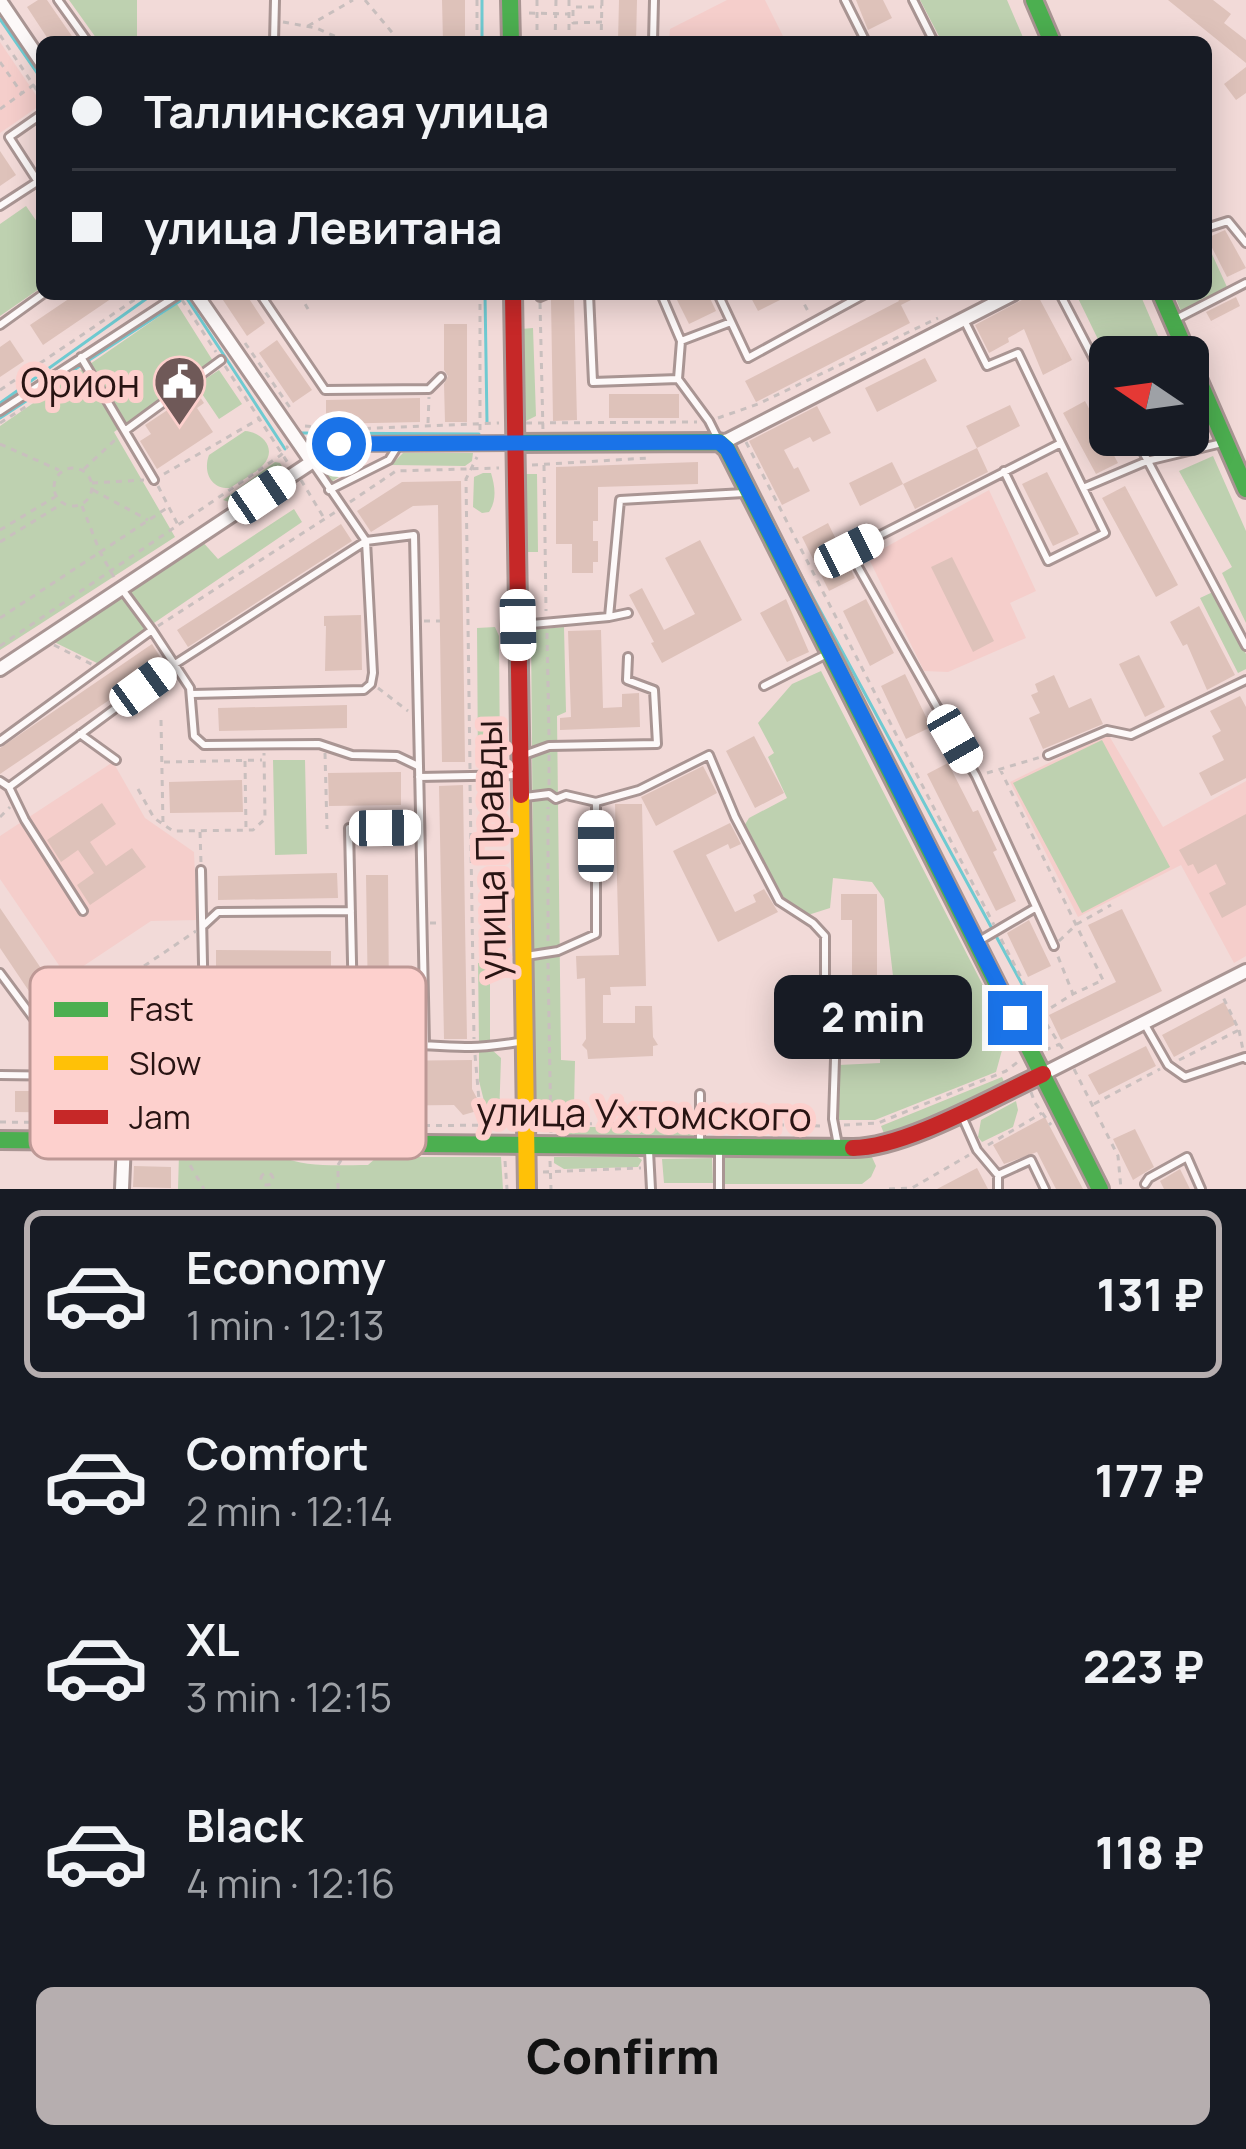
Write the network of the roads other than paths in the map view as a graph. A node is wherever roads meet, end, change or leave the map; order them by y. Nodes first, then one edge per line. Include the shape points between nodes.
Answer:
1 (58, 0) edge
2 (275, 0) edge
3 (511, 0) edge
4 (654, 0) edge
5 (845, 0) edge
6 (913, 0) edge
7 (1034, 0) edge
8 (5, 2) edge
9 (84, 36) edge
10 (274, 36) edge
11 (511, 36) edge
12 (653, 36) edge
13 (863, 36) edge
14 (931, 36) edge
15 (1049, 36) edge
16 (36, 53) edge
17 (36, 118) edge
18 (36, 179) edge
19 (36, 187) edge
20 (0, 206) edge
21 (1212, 226) edge
22 (1246, 243) edge
23 (1246, 283) edge
24 (36, 300) edge
25 (169, 300) edge
26 (201, 300) edge
27 (264, 300) edge
28 (513, 300) edge
29 (589, 300) edge
30 (664, 300) edge
31 (721, 300) edge
32 (854, 300) edge
33 (997, 300) edge
34 (1063, 300) edge
35 (1164, 300) edge
36 (957, 316) junction
37 (1173, 321) junction
38 (731, 322) junction
39 (0, 325) edge
40 (681, 341) junction
41 (1089, 349) edge
42 (80, 357) junction
43 (221, 360) road end
44 (441, 377) dead end
45 (678, 379) junction
46 (0, 411) edge
47 (126, 430) junction
48 (719, 442) junction
49 (1226, 442) junction
50 (399, 443) junction
51 (514, 443) junction
52 (1061, 443) junction
53 (1145, 456) edge
54 (1148, 461) junction
55 (312, 462) junction
56 (1004, 471) junction
57 (154, 479) road end
58 (1244, 479) edge
59 (1083, 488) junction
60 (328, 490) junction
61 (748, 491) junction
62 (366, 541) junction
63 (122, 588) junction
64 (628, 613) dead end
65 (609, 617) junction
66 (518, 625) junction
67 (152, 630) junction
68 (1246, 646) edge
69 (830, 652) junction
70 (628, 657) dead end
71 (176, 664) junction
72 (0, 669) edge
73 (1246, 680) edge
74 (764, 686) dead end
75 (192, 694) junction
76 (79, 733) junction
77 (0, 741) edge
78 (1048, 755) road end
79 (116, 760) dead end
80 (520, 765) junction
81 (419, 772) junction
82 (0, 781) edge
83 (8, 787) junction
84 (521, 798) junction
85 (596, 802) junction
86 (420, 827) junction
87 (201, 870) road end
88 (1036, 908) junction
89 (83, 910) dead end
90 (351, 911) junction
91 (202, 926) junction
92 (976, 943) junction
93 (1054, 946) road end
94 (524, 956) junction
95 (203, 967) edge
96 (352, 967) edge
97 (423, 967) edge
98 (1246, 971) edge
99 (0, 973) edge
100 (30, 1014) edge
101 (1144, 1023) junction
102 (526, 1042) junction
103 (426, 1044) edge
104 (1245, 1059) edge
105 (1043, 1074) junction
106 (0, 1075) edge
107 (30, 1076) edge
108 (700, 1094) dead end
109 (961, 1114) junction
110 (426, 1138) edge
111 (527, 1145) junction
112 (649, 1147) junction
113 (710, 1148) junction
114 (838, 1148) junction
115 (123, 1159) edge
116 (998, 1175) junction
117 (527, 1180) edge
118 (1144, 1187) edge
119 (122, 1189) edge
120 (650, 1189) edge
121 (719, 1189) edge
122 (998, 1189) edge
123 (1045, 1189) edge
124 (1100, 1189) edge
125 (1201, 1189) edge

1 - 9 lane
2 - 10 lane
3 - 11 street
4 - 12 lane
5 - 13 lane
6 - 14 lane
7 - 15 street
8 - 16 street
17 - 18 lane via 9,137
19 - 20 lane
21 - 22 lane via 1228,221
23 - 37 lane
24 - 39 lane
25 - 42 lane
26 - 55 street via 284,408
27 - 44 lane via 325,390 429,389
28 - 51 street, улица Правды
29 - 45 lane via 593,382
30 - 40 lane
31 - 38 lane
32 - 38 lane via 748,358
33 - 36 street
34 - 41 lane
35 - 37 street
36 - 48 street
36 - 52 lane via 987,366 1018,353
37 - 49 street
38 - 40 lane
40 - 45 lane
42 - 46 lane
42 - 47 lane
43 - 47 lane
45 - 48 lane
47 - 57 lane
48 - 51 street
48 - 61 street
49 - 54 lane
49 - 58 street
50 - 51 street
50 - 55 street via 339,444
50 - 60 lane via 389,460
51 - 66 street, улица Правды
52 - 56 lane
52 - 59 lane
53 - 54 lane
54 - 59 lane
54 - 68 lane
55 - 60 lane
55 - 63 street
56 - 59 lane via 1048,561 1105,533
56 - 88 lane via 849,551 976,776
60 - 62 lane
61 - 65 lane via 620,500
61 - 69 street
62 - 71 lane
62 - 75 lane via 371,684
62 - 81 lane via 414,535
63 - 67 lane
63 - 72 street
64 - 65 lane
65 - 66 lane
66 - 80 street, улица Правды
67 - 71 lane
67 - 77 lane
69 - 74 lane
69 - 92 street
70 - 80 lane via 627,680 654,690 657,745 549,746
71 - 75 lane
71 - 76 lane
73 - 78 lane via 1131,735 1107,730
75 - 81 lane via 200,743 314,743 358,756 397,756
76 - 79 lane
76 - 83 lane
80 - 81 lane via 470,776
80 - 84 street, улица Правды
81 - 86 lane
82 - 83 lane
83 - 89 lane
84 - 85 lane
84 - 94 street, улица Правды
85 - 94 lane via 596,934
85 - 114 lane via 710,755 779,901 825,936
86 - 90 lane via 349,829
86 - 97 lane
87 - 91 lane
88 - 92 lane
88 - 93 lane
90 - 91 lane via 218,912
90 - 96 lane
91 - 95 lane
92 - 105 street
94 - 102 street, улица Правды
98 - 101 street, улица Ухтомского
99 - 100 lane
101 - 104 lane via 1168,1065 1185,1077
101 - 105 street, улица Ухтомского
102 - 103 lane
102 - 111 street, улица Правды
105 - 109 street, улица Ухтомского
105 - 124 street
106 - 107 lane
108 - 113 lane
109 - 114 street, улица Ухтомского via 886,1144
109 - 116 lane
110 - 111 street, улица Ухтомского
111 - 112 street, улица Ухтомского
111 - 117 street, улица Правды
112 - 113 street, улица Ухтомского
112 - 120 lane
113 - 114 street, улица Ухтомского
113 - 121 lane
115 - 119 street
116 - 122 lane
116 - 123 lane via 1031,1160
118 - 125 lane via 1187,1157

